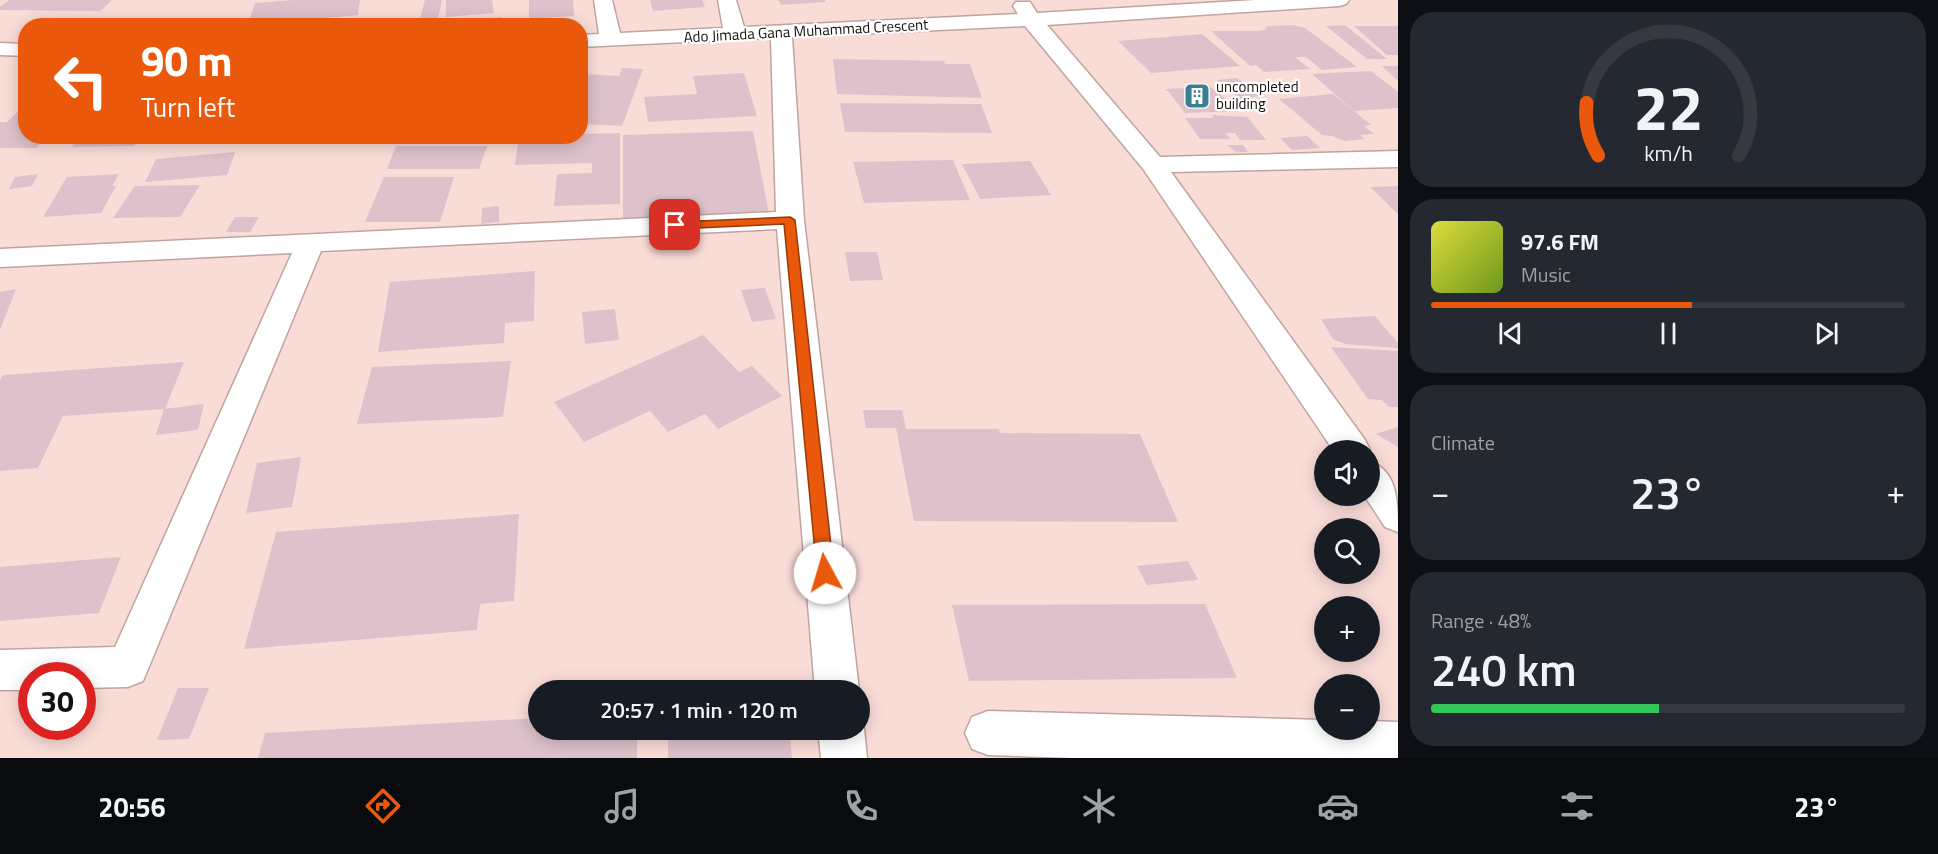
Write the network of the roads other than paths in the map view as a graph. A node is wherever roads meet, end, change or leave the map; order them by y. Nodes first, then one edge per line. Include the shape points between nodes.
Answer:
1 (1338, 0) edge
2 (603, 2) dead end
3 (727, 2) dead end
4 (1224, 4) edge
5 (1025, 10) edge
6 (781, 33) junction
7 (735, 34) junction
8 (611, 40) junction
9 (588, 41) edge
10 (0, 49) edge
11 (18, 50) edge
12 (1398, 159) edge
13 (1153, 165) junction
14 (790, 220) junction
15 (310, 243) junction
16 (0, 258) edge
17 (1345, 440) edge
18 (1380, 488) edge
19 (1397, 512) edge
20 (0, 670) edge
21 (836, 680) edge
22 (988, 732) dead end
23 (842, 740) edge
24 (1398, 745) edge
25 (844, 758) edge

1 - 4 street, Ado Jimada Gana Muhammad Crescent
2 - 8 street
3 - 7 street
4 - 5 street, Ado Jimada Gana Muhammad Crescent
5 - 6 street, Ado Jimada Gana Muhammad Crescent
5 - 13 street
6 - 7 street, Ado Jimada Gana Muhammad Crescent
6 - 14 street
7 - 8 street, Ado Jimada Gana Muhammad Crescent
8 - 9 street, Ado Jimada Gana Muhammad Crescent
10 - 11 street
12 - 13 street
13 - 17 street
14 - 15 street
14 - 21 street
15 - 16 street
15 - 20 street via 128,667
18 - 19 street
22 - 24 street
23 - 25 street

